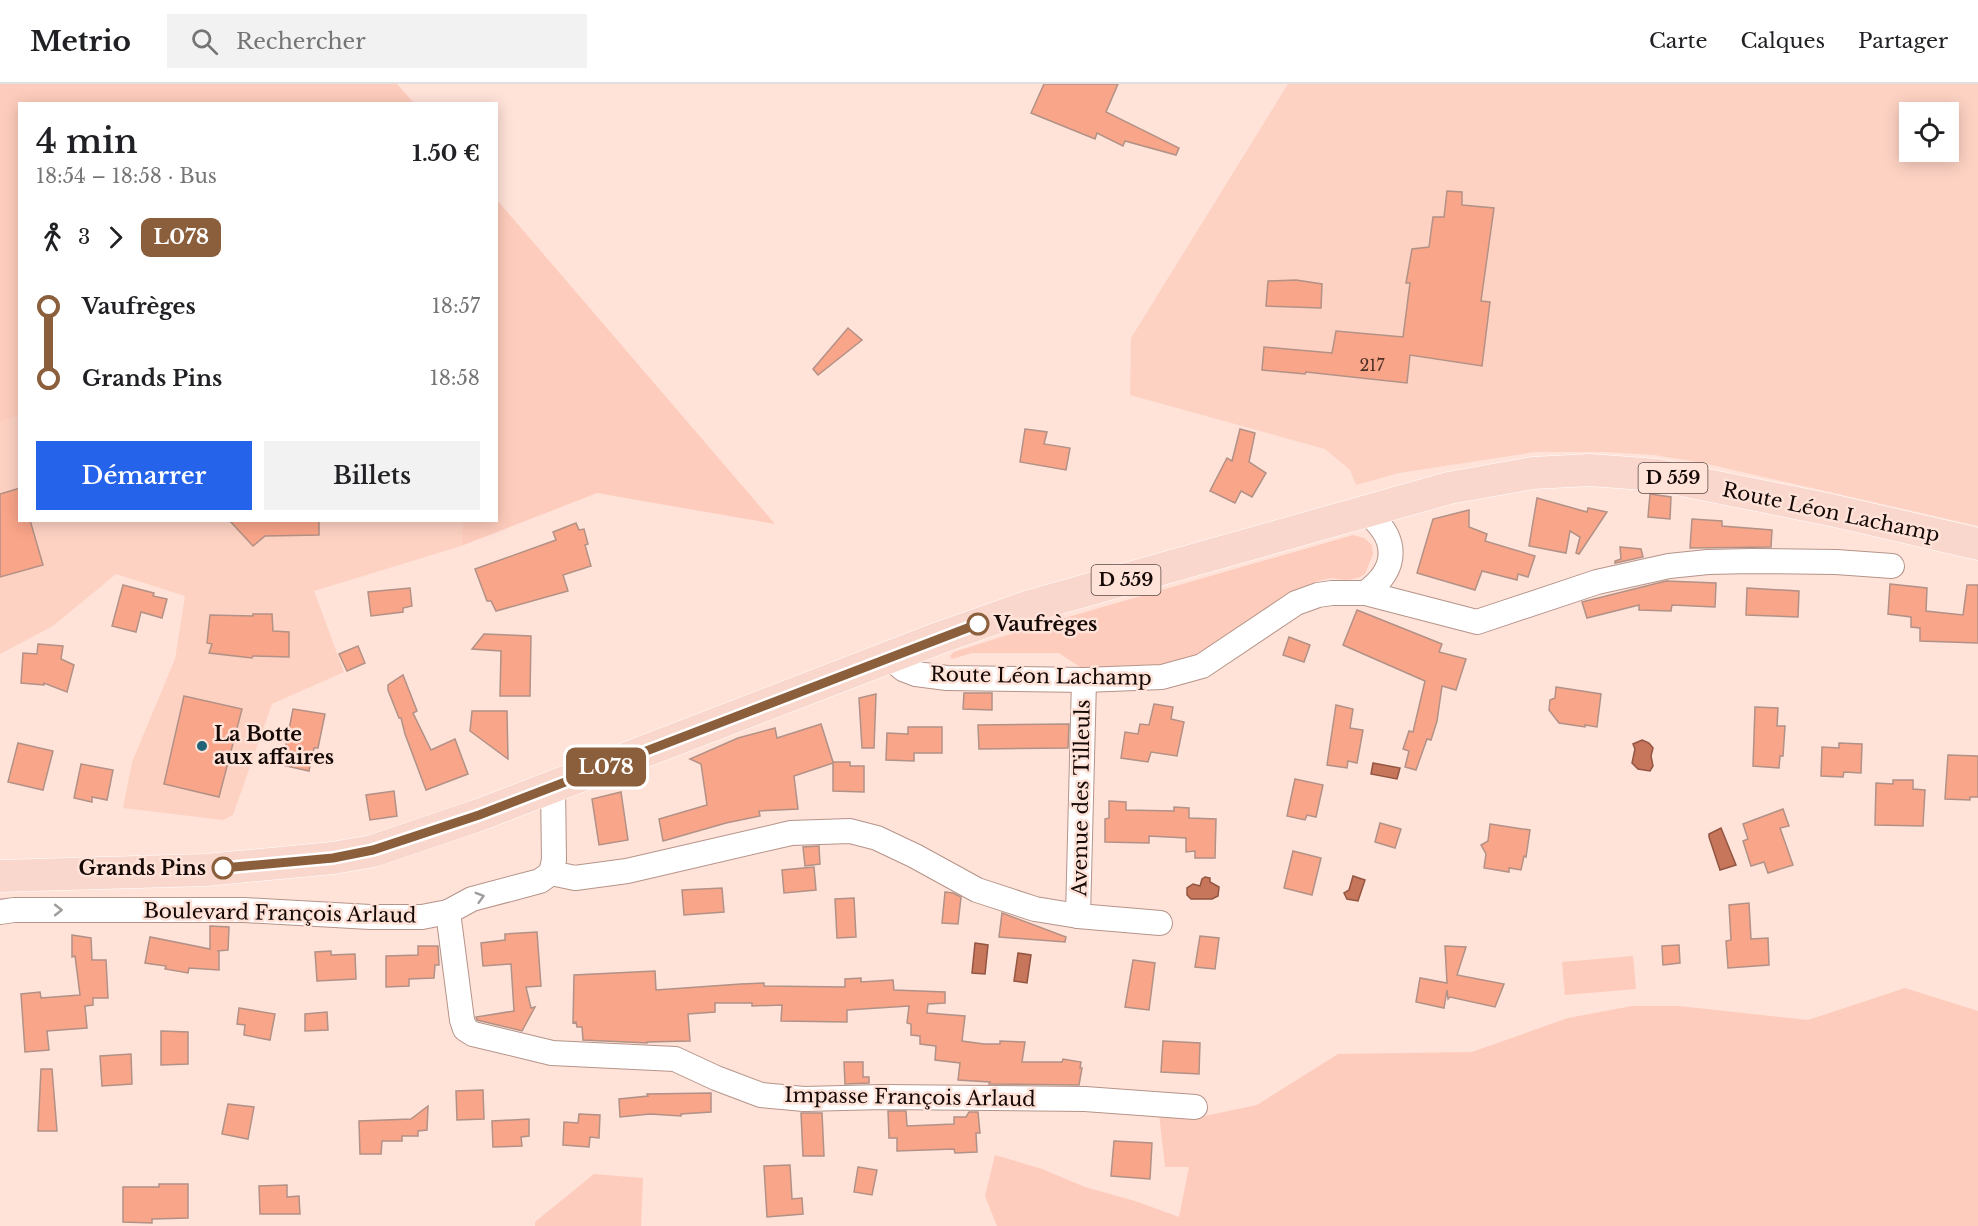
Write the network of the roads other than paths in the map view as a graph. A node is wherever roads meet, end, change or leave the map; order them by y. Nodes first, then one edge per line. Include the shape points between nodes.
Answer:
1 (1366, 512) junction
2 (1978, 544) edge
3 (1892, 566) dead end
4 (1365, 593) junction
5 (889, 657) junction
6 (1084, 680) junction
7 (553, 787) junction
8 (551, 873) junction
9 (0, 876) edge
10 (0, 912) edge
11 (448, 912) junction
12 (1078, 916) junction
13 (1160, 923) dead end
14 (1195, 1107) dead end

1 - 2 main road, Route Léon Lachamp / D 559 via 1449,488 1533,473 1590,470 1657,475
1 - 4 street via 1386,532 1390,560 1377,584
1 - 5 main road, Route Léon Lachamp / D 559 via 1027,608
3 - 4 street, Route Léon Lachamp via 1750,561 1669,566 1597,582 1477,622
4 - 6 street, Route Léon Lachamp via 1325,594 1296,603 1202,666 1162,677
5 - 6 street, Route Léon Lachamp via 916,674 947,678
5 - 7 main road, Route Léon Lachamp / D 559
6 - 12 street, Avenue des Tilleuls
7 - 8 street
7 - 9 main road, Route Léon Lachamp / D 559 via 373,850 333,858 206,870
11 -> 8 street, Boulevard François Arlaud via 472,899 540,880
8 - 12 street via 575,878 627,871 791,833 850,831 877,838 977,890 1035,909
10 -> 11 street, Boulevard François Arlaud via 223,910 370,917 422,917
11 - 14 street, Impasse François Arlaud via 462,1020 465,1029 473,1034 552,1053 675,1059 761,1095 804,1099 1063,1099
12 - 13 street

